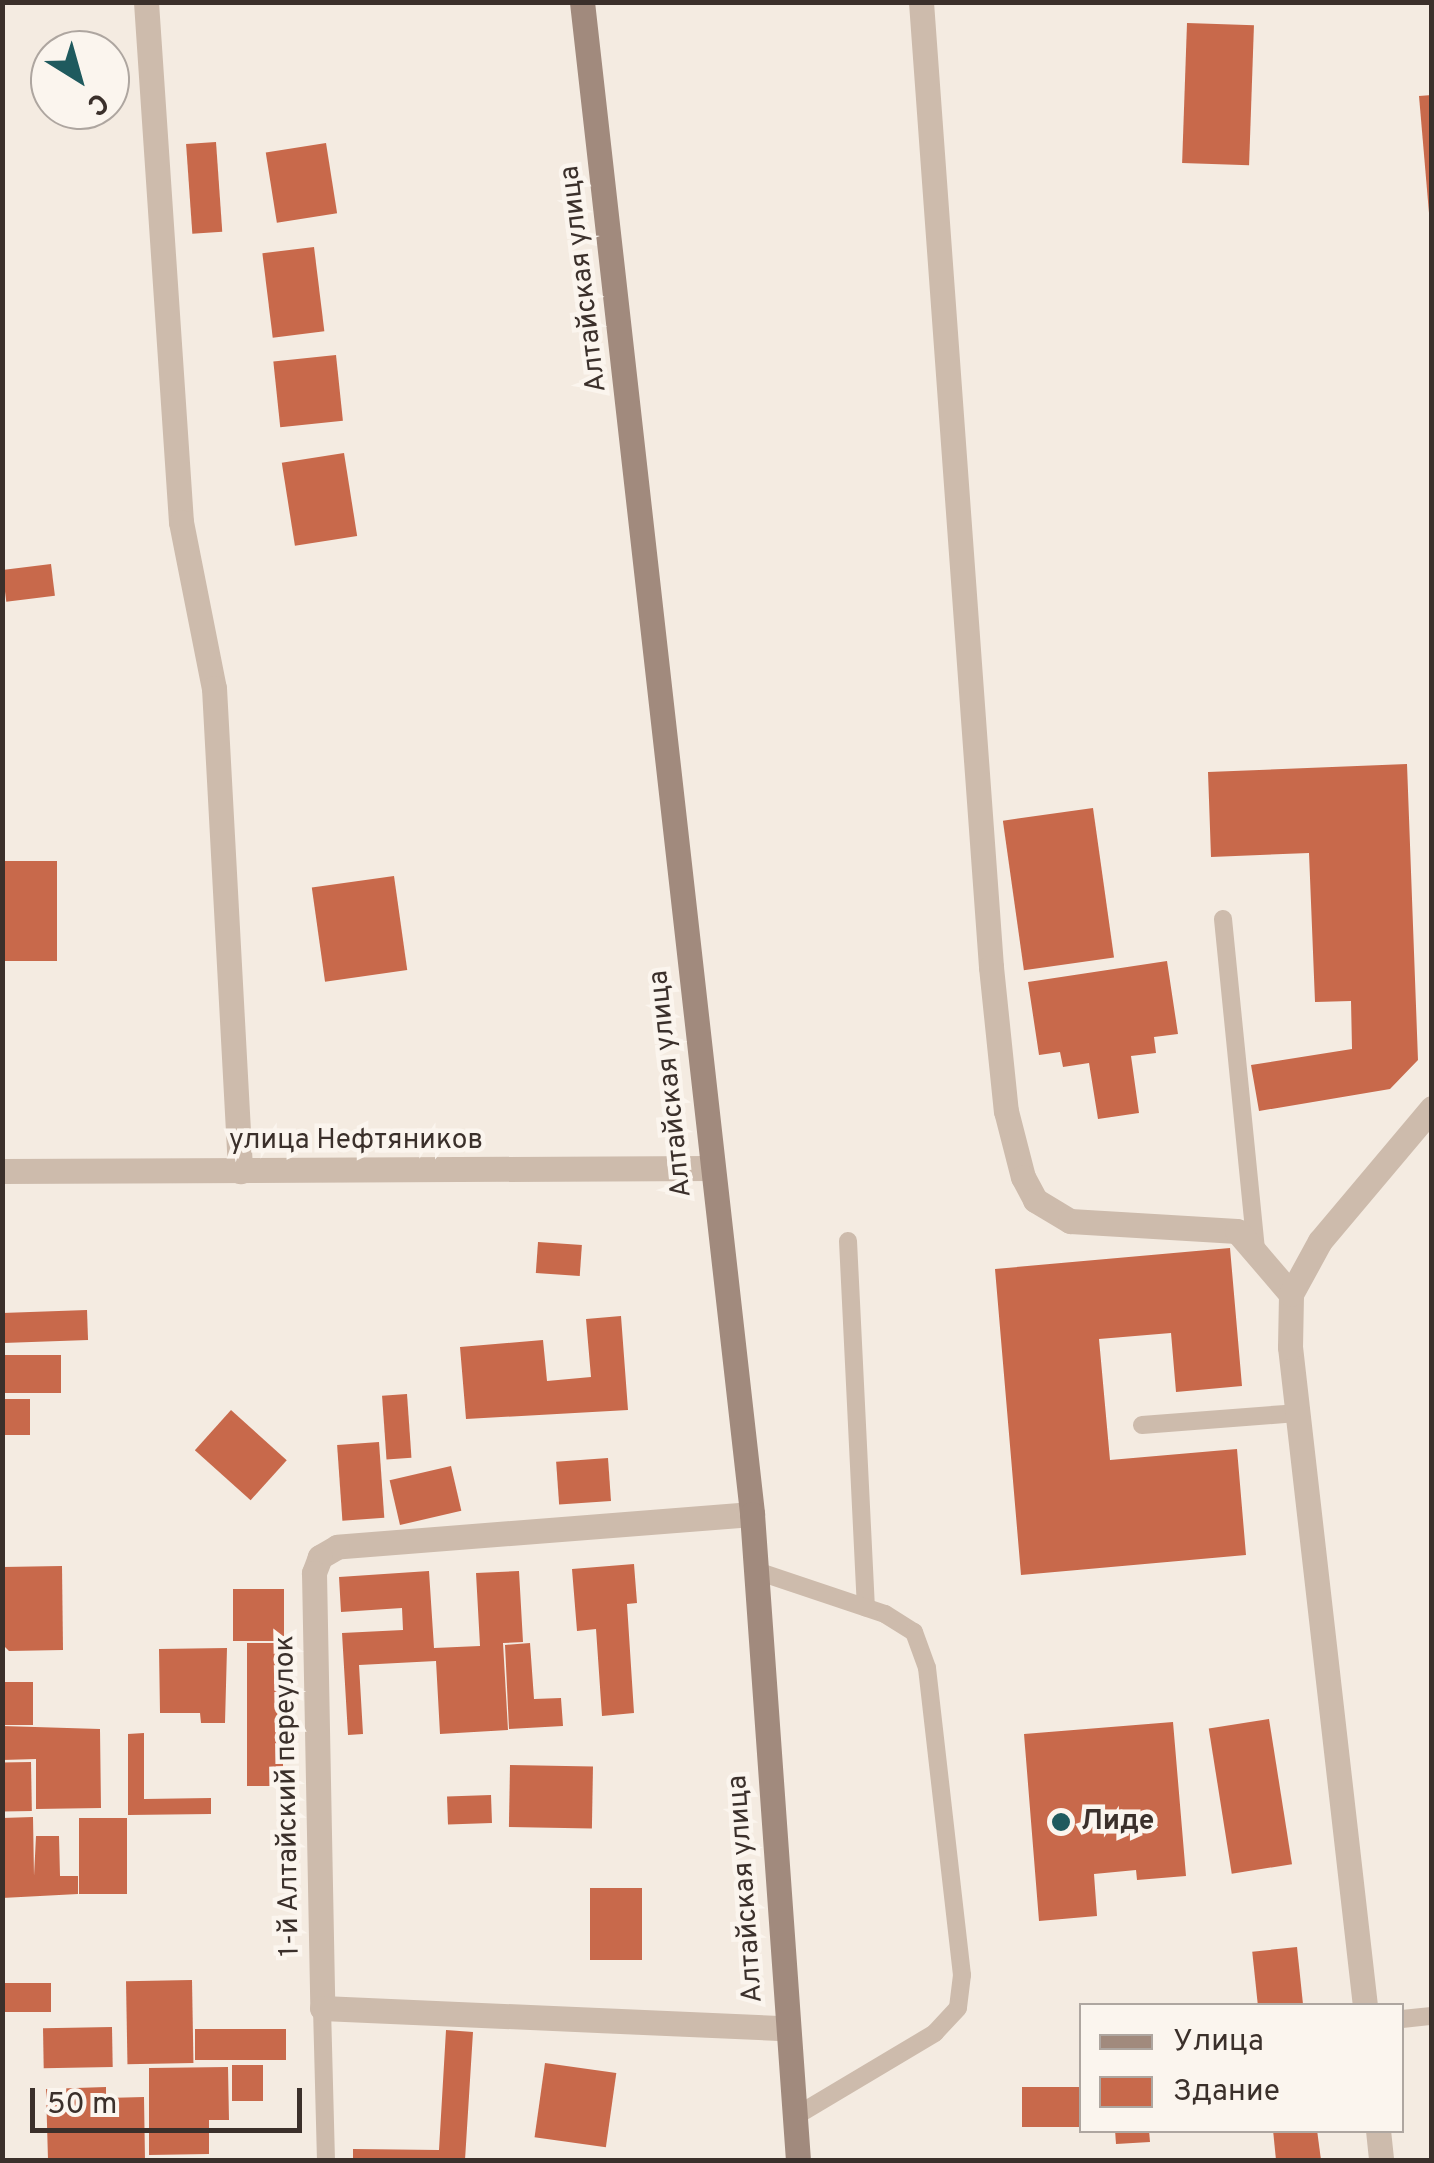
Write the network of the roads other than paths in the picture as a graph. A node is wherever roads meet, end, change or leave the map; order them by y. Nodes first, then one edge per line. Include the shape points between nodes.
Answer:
1 (146, 2) edge
2 (582, 2) edge
3 (921, 2) edge
4 (1223, 919) dead end
5 (1432, 1108) edge
6 (710, 1168) junction
7 (240, 1171) junction
8 (2, 1172) edge
9 (848, 1240) dead end
10 (1256, 1248) junction
11 (1291, 1294) junction
12 (1298, 1414) junction
13 (1142, 1425) dead end
14 (752, 1514) junction
15 (756, 1571) junction
16 (866, 1608) junction
17 (1365, 2003) edge
18 (322, 2008) junction
19 (1432, 2016) edge
20 (1404, 2020) edge
21 (785, 2028) junction
22 (794, 2117) junction
23 (1378, 2133) edge
24 (326, 2160) edge
25 (798, 2160) edge
26 (1381, 2160) edge

1 - 7 street via 181,522 214,688
2 - 6 main road, Алтайская улица
3 - 10 street via 991,967 1006,1111 1023,1177 1035,1200 1070,1221 1214,1226 1238,1232
4 - 10 lane
5 - 11 street via 1320,1241
6 - 7 street, улица Нефтяников
6 - 14 main road, Алтайская улица
7 - 8 street, улица Нефтяников
9 - 16 lane
10 - 11 street
11 - 12 street
12 - 13 lane
12 - 17 street
14 - 15 main road, Алтайская улица
14 - 18 street, 1-й Алтайский переулок via 337,1547 320,1557 314,1573
15 - 16 lane
15 - 21 main road, Алтайская улица
16 - 22 lane via 914,1632 927,1668 962,1975 958,2008 935,2034
18 - 21 street
18 - 24 lane
19 - 20 lane
21 - 22 main road, Алтайская улица
22 - 25 main road, Алтайская улица
23 - 26 street

